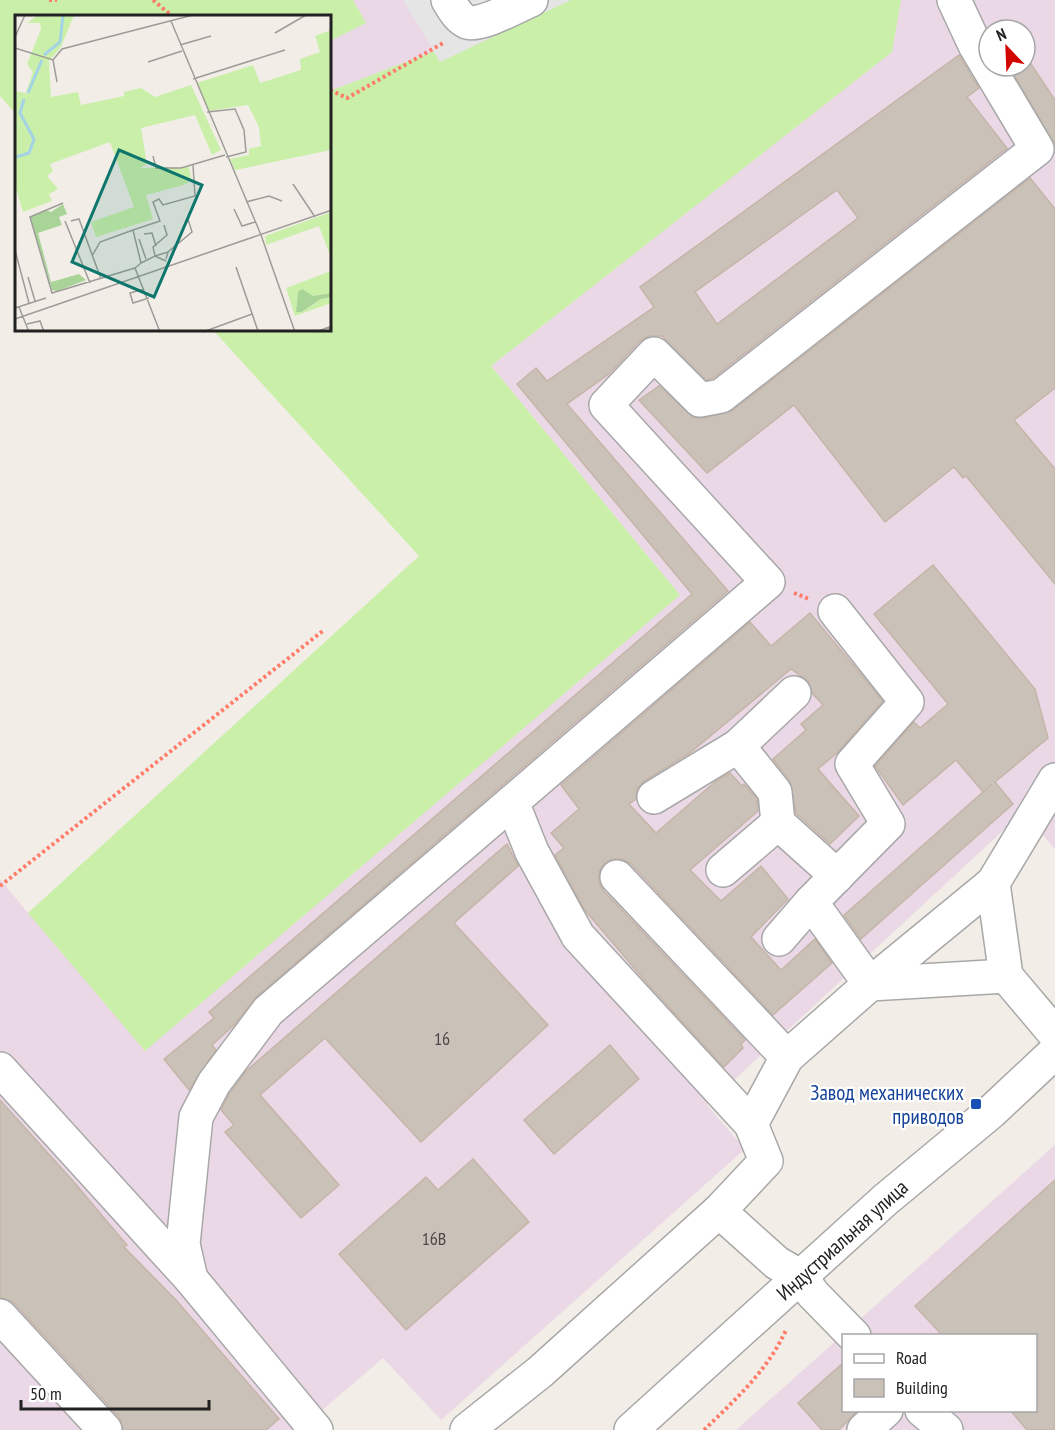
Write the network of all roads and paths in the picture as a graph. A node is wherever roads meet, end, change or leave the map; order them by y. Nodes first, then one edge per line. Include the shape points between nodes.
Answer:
1 (49, 0) edge
2 (57, 0) edge
3 (153, 0) edge
4 (448, 0) edge
5 (531, 0) edge
6 (954, 0) edge
7 (171, 15) edge
8 (476, 23) junction
9 (332, 91) edge
10 (768, 582) junction
11 (836, 610) joint
12 (324, 630) dead end
13 (794, 693) dead end
14 (738, 746) junction
15 (1055, 780) edge
16 (654, 797) dead end
17 (512, 802) junction
18 (778, 823) junction
19 (723, 870) dead end
20 (837, 876) junction
21 (617, 877) dead end
22 (993, 883) junction
23 (0, 886) edge
24 (811, 902) junction
25 (780, 939) dead end
26 (1006, 975) junction
27 (870, 984) junction
28 (1055, 1034) edge
29 (1055, 1052) edge
30 (787, 1057) junction
31 (0, 1069) edge
32 (752, 1124) junction
33 (719, 1210) junction
34 (800, 1276) junction
35 (190, 1279) junction
36 (0, 1316) edge
37 (787, 1329) dead end
38 (853, 1334) edge
39 (884, 1412) edge
40 (924, 1412) edge
41 (105, 1430) edge
42 (316, 1430) edge
43 (467, 1430) edge
44 (631, 1430) edge
45 (704, 1430) edge
46 (864, 1430) edge
47 (946, 1430) edge

1 - 2 path
3 - 7 path
4 - 8 street via 457,14
5 - 8 street
6 - 10 street via 975,45 1037,149 721,396 700,400 654,354 606,405
8 - 9 path via 347,98
10 - 11 path
10 - 17 street
11 - 20 street via 907,702 852,764 888,824
12 - 23 path
13 - 14 street
14 - 16 street
14 - 18 street via 775,792
15 - 22 street
17 - 32 street via 532,852 578,936
17 - 35 street via 268,1011 214,1083 196,1117 183,1244
18 - 19 street
18 - 20 street
20 - 24 street
21 - 30 street
22 - 26 street
22 - 27 street
24 - 25 street
24 - 27 street
26 - 27 street
26 - 28 street
27 - 30 street
29 - 34 street, Индустриальная улица
30 - 32 street
31 - 35 street
32 - 33 street via 766,1161
33 - 34 street via 777,1263
33 - 43 street via 540,1372
34 - 38 street
34 - 44 street, Индустриальная улица
35 - 42 street
36 - 41 street
37 - 45 path via 778,1348 747,1388
39 - 46 street
40 - 47 street

